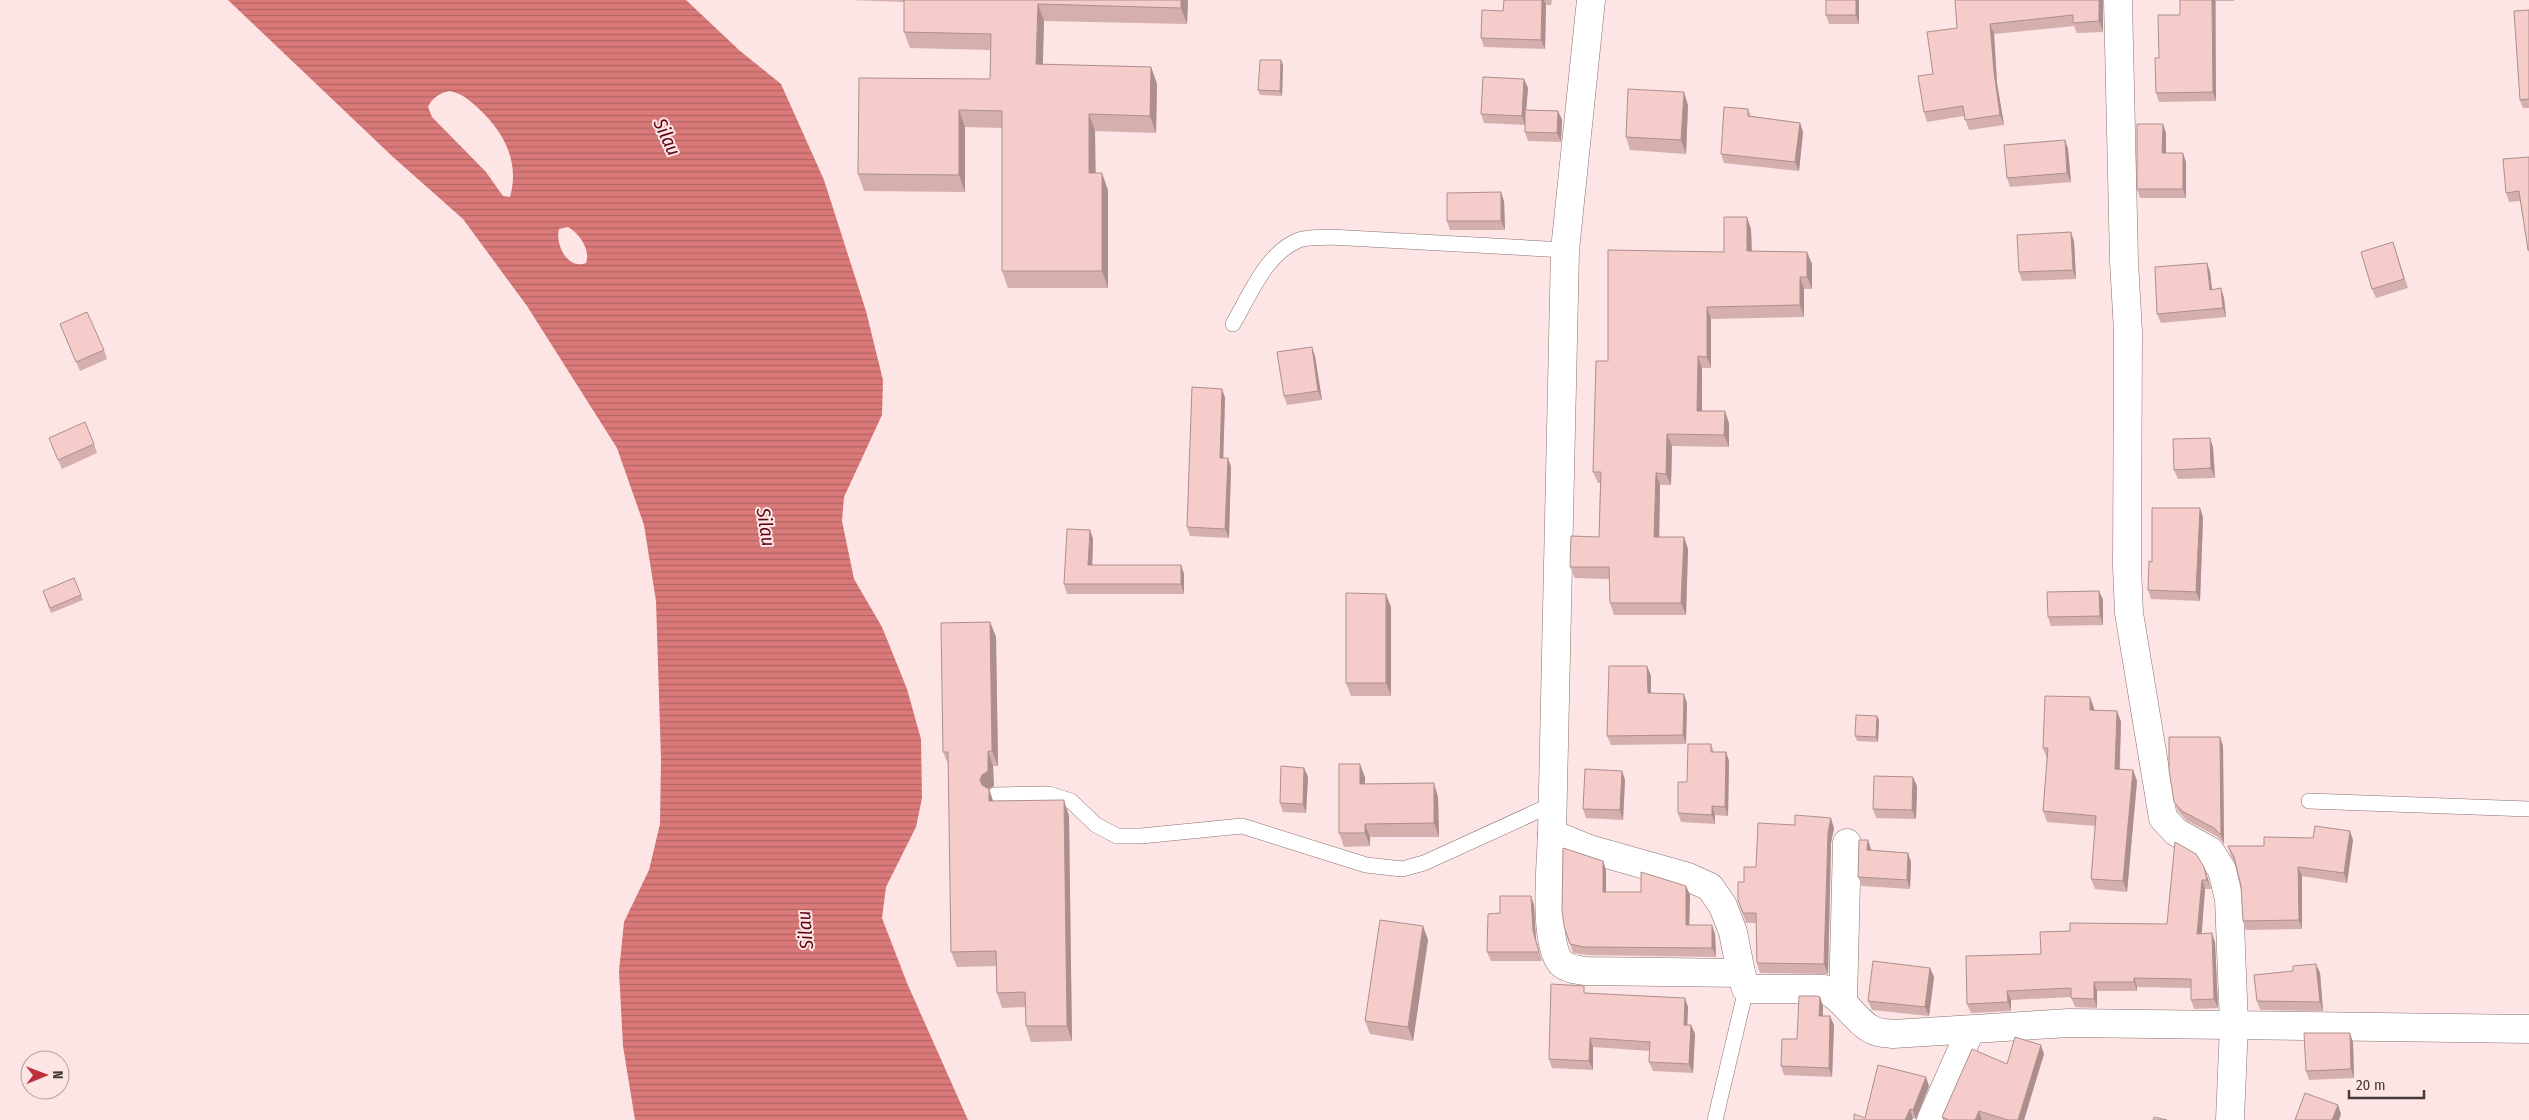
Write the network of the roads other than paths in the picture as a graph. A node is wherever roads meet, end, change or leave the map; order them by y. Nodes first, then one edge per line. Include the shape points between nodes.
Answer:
1 (1591, 0) edge
2 (2118, 0) edge
3 (1566, 250) junction
4 (1233, 324) dead end
5 (996, 795) dead end
6 (2309, 801) dead end
7 (1551, 805) junction
8 (2529, 809) edge
9 (1552, 834) junction
10 (1847, 843) dead end
11 (1743, 981) junction
12 (1843, 1001) junction
13 (2234, 1024) junction
14 (2529, 1029) edge
15 (1970, 1031) junction
16 (1715, 1120) edge
17 (1931, 1120) edge
18 (2230, 1120) edge

1 - 3 street
2 - 13 street via 2128,332 2129,613 2163,818 2176,832 2210,852 2222,870 2229,899
3 - 4 lane via 1330,238 1300,240 1281,251 1264,271
3 - 7 street
5 - 7 lane via 1049,794 1071,801 1096,825 1117,836 1242,826 1366,865 1402,869 1424,864
6 - 8 lane
7 - 9 street
9 - 11 street via 1589,849 1688,877 1710,888 1723,906 1733,932
9 - 11 street via 1550,909 1554,950 1562,964 1586,971
10 - 12 street
11 - 12 street via 1824,989
11 - 16 lane
12 - 15 street via 1870,1029 1880,1032
13 - 14 street
13 - 15 street via 2069,1023
13 - 18 street
15 - 17 street

